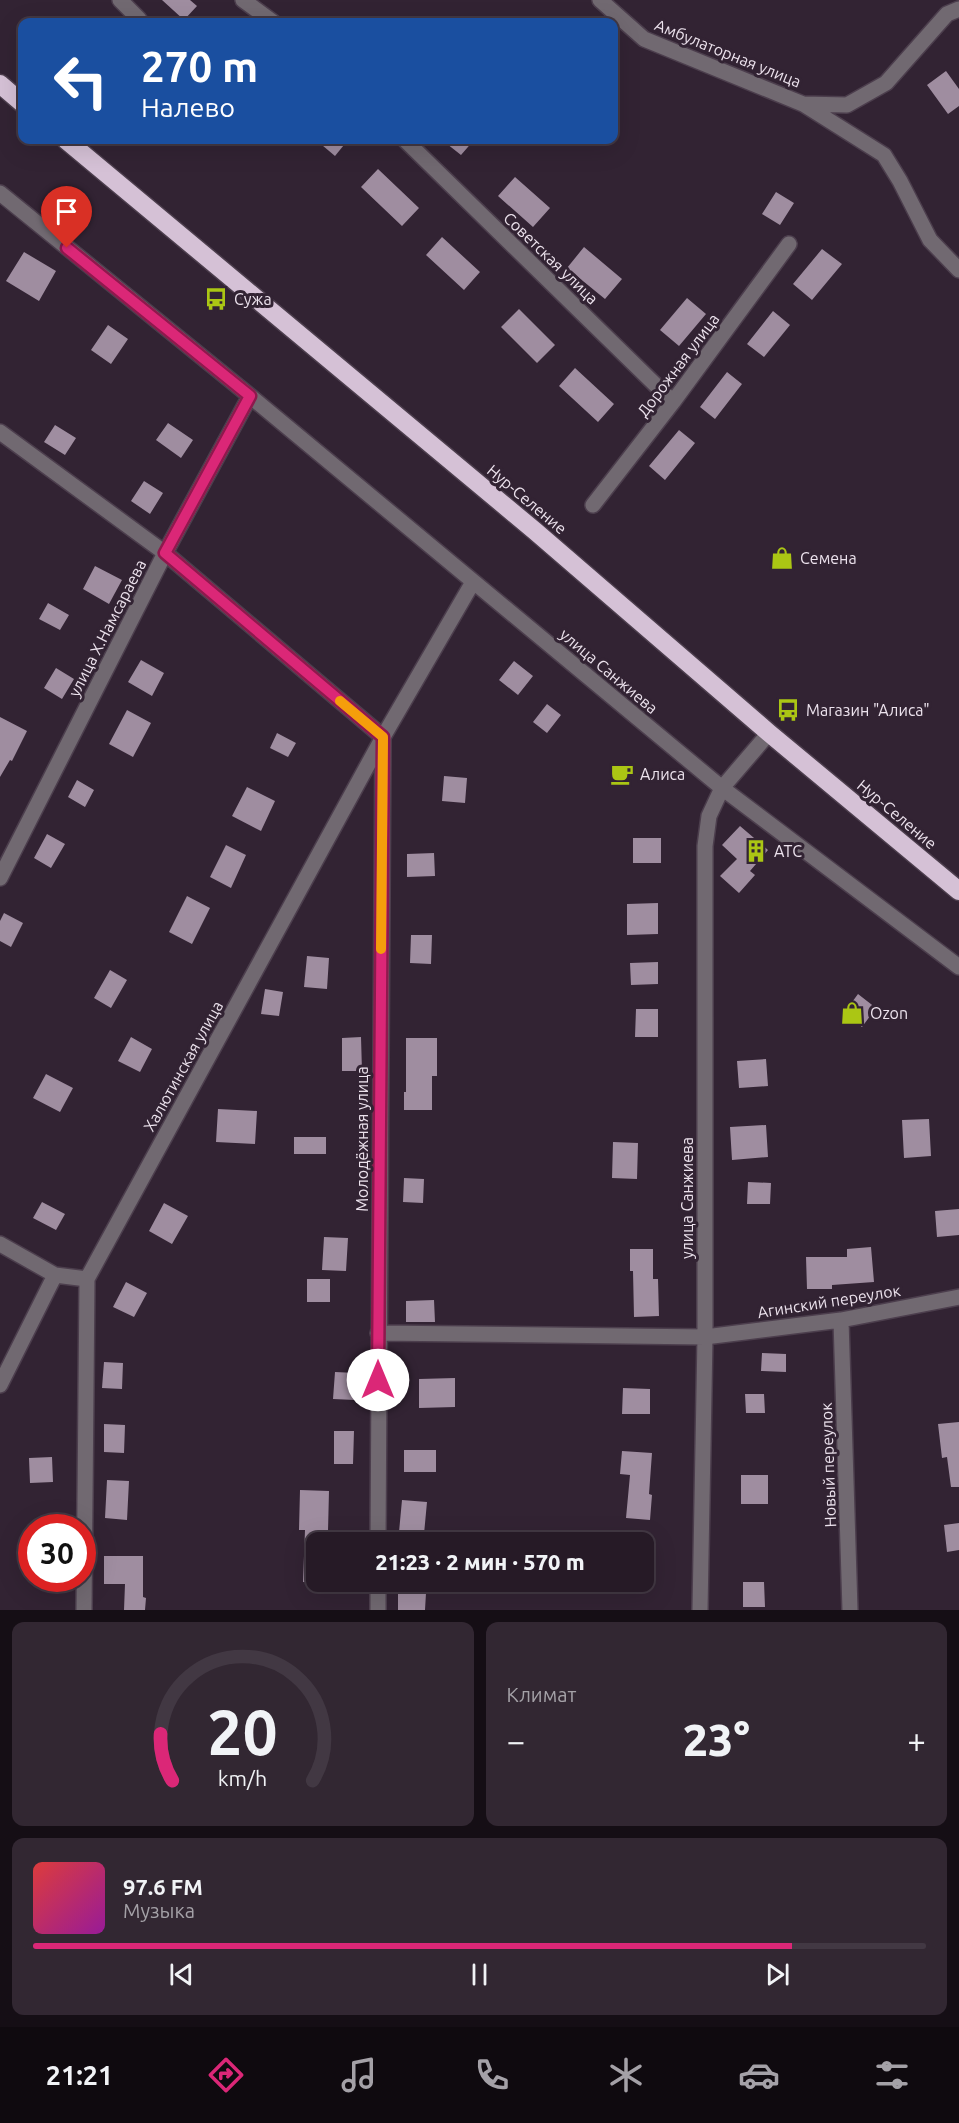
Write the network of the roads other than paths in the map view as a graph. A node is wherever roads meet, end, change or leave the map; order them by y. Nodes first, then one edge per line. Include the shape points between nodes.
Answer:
1 (120, 0) edge
2 (243, 0) edge
3 (600, 0) edge
4 (959, 9) edge
5 (138, 18) edge
6 (268, 18) edge
7 (0, 84) edge
8 (18, 100) edge
9 (803, 104) junction
10 (71, 144) edge
11 (409, 144) edge
12 (0, 193) edge
13 (789, 244) dead end
14 (959, 270) edge
15 (250, 396) junction
16 (673, 402) junction
17 (0, 432) edge
18 (593, 505) dead end
19 (165, 553) junction
20 (473, 582) junction
21 (770, 733) junction
22 (383, 737) junction
23 (722, 788) junction
24 (0, 878) edge
25 (959, 891) edge
26 (959, 967) edge
27 (0, 1244) edge
28 (55, 1275) junction
29 (87, 1279) junction
30 (959, 1298) edge
31 (841, 1320) junction
32 (378, 1334) junction
33 (705, 1337) junction
34 (0, 1385) edge
35 (378, 1532) edge
36 (378, 1592) edge
37 (84, 1610) edge
38 (378, 1610) edge
39 (700, 1610) edge
40 (850, 1610) edge

1 - 5 street
2 - 6 street
3 - 9 street, Амбулаторная улица via 644,39
4 - 9 street, Амбулаторная улица via 947,14 886,83 847,105
7 - 8 highway
9 - 14 street via 884,155 930,240
10 - 21 highway, Нур-Селение via 535,531
11 - 16 street, Советская улица
12 - 15 street, улица Санжиева
13 - 16 street, Дорожная улица
15 - 19 street, улица Х.Намсараева
15 - 20 street, улица Санжиева
16 - 18 street, Дорожная улица
17 - 19 street
19 - 22 street
19 - 24 street, улица Х.Намсараева
20 - 22 street, Халютинская улица
20 - 23 street, улица Санжиева
21 - 23 street, улица Санжиева
21 - 25 highway, Нур-Селение
22 - 29 street, Халютинская улица
22 - 32 street, Молодёжная улица
23 - 26 street, улица Санжиева
23 - 33 street, улица Санжиева via 709,816 705,846
27 - 28 street
28 - 29 street
28 - 34 street
29 - 37 street, Халютинская улица
30 - 31 street, Агинский переулок
31 - 33 street, Агинский переулок
31 - 40 street, Новый переулок
32 - 33 street, Агинский переулок
32 - 35 street, Молодёжная улица
33 - 39 street, улица Санжиева
36 - 38 street

